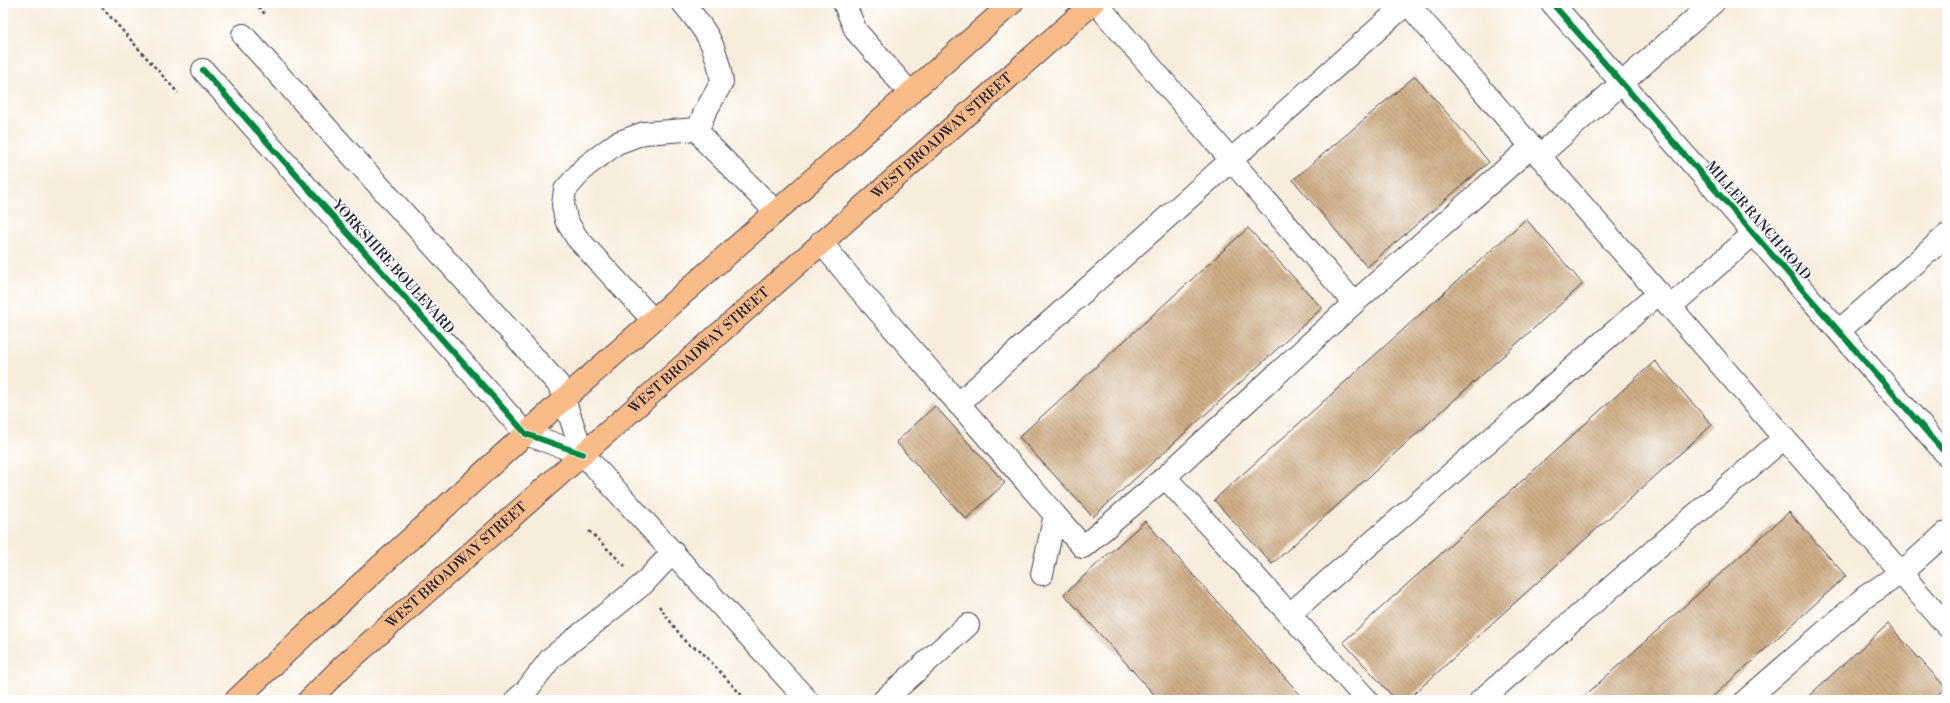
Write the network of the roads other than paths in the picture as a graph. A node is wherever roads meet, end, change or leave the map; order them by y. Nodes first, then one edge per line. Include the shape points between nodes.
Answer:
1 (682, 3) edge
2 (844, 3) edge
3 (1012, 3) edge
4 (1093, 3) edge
5 (1096, 3) edge
6 (1407, 3) edge
7 (1552, 3) edge
8 (1701, 7) edge
9 (243, 35) dead end
10 (203, 70) dead end
11 (1622, 84) junction
12 (910, 93) junction
13 (698, 129) junction
14 (1536, 151) junction
15 (1231, 160) junction
16 (775, 211) junction
17 (1753, 234) junction
18 (1947, 235) edge
19 (821, 242) junction
20 (1664, 300) junction
21 (1354, 303) junction
22 (653, 320) junction
23 (1839, 330) junction
24 (564, 399) junction
25 (958, 404) junction
26 (526, 434) junction
27 (1784, 438) junction
28 (583, 454) junction
29 (1947, 455) edge
30 (1165, 476) junction
31 (1055, 515) junction
32 (1947, 532) edge
33 (673, 552) junction
34 (1901, 572) junction
35 (1042, 574) dead end
36 (1291, 613) junction
37 (968, 625) dead end
38 (1947, 626) edge
39 (236, 700) edge
40 (308, 700) edge
41 (516, 700) edge
42 (807, 700) edge
43 (884, 700) edge
44 (1367, 700) edge
45 (1481, 700) edge
46 (1746, 700) edge

1 - 13 street via 705,30 718,57 722,82
2 - 12 street via 856,31
3 - 12 main road
4 - 19 main road, WEST BROADWAY STREET
5 - 15 street
6 - 14 street
6 - 15 street
7 - 11 street, MILLER RANCH ROAD
8 - 11 street
9 - 24 street via 559,385
10 - 26 street, YORKSHIRE BOULEVARD
11 - 14 street
11 - 17 street, MILLER RANCH ROAD
12 - 16 main road
13 - 16 street via 707,143
13 - 22 street via 644,134 618,143 585,167 565,190 563,205 566,220 577,238
14 - 20 street
14 - 21 street
15 - 21 street
15 - 25 street
16 - 22 main road
17 - 20 street
17 - 23 street, MILLER RANCH ROAD
18 - 23 street
19 - 25 street
19 - 28 main road, WEST BROADWAY STREET
20 - 27 street
20 - 36 street
21 - 30 street
22 - 24 main road
23 - 29 street, MILLER RANCH ROAD
24 - 26 main road
24 - 28 street
25 - 31 street
26 - 28 street, YORKSHIRE BOULEVARD
26 - 39 main road
27 - 34 street
27 - 45 street
28 - 33 street
28 - 40 main road, WEST BROADWAY STREET
30 - 31 street via 1083,547
30 - 36 street
31 - 35 street
32 - 34 street
33 - 41 street via 643,584 552,658
33 - 42 street
34 - 38 street
34 - 46 street via 1865,597
36 - 44 street
37 - 43 street

